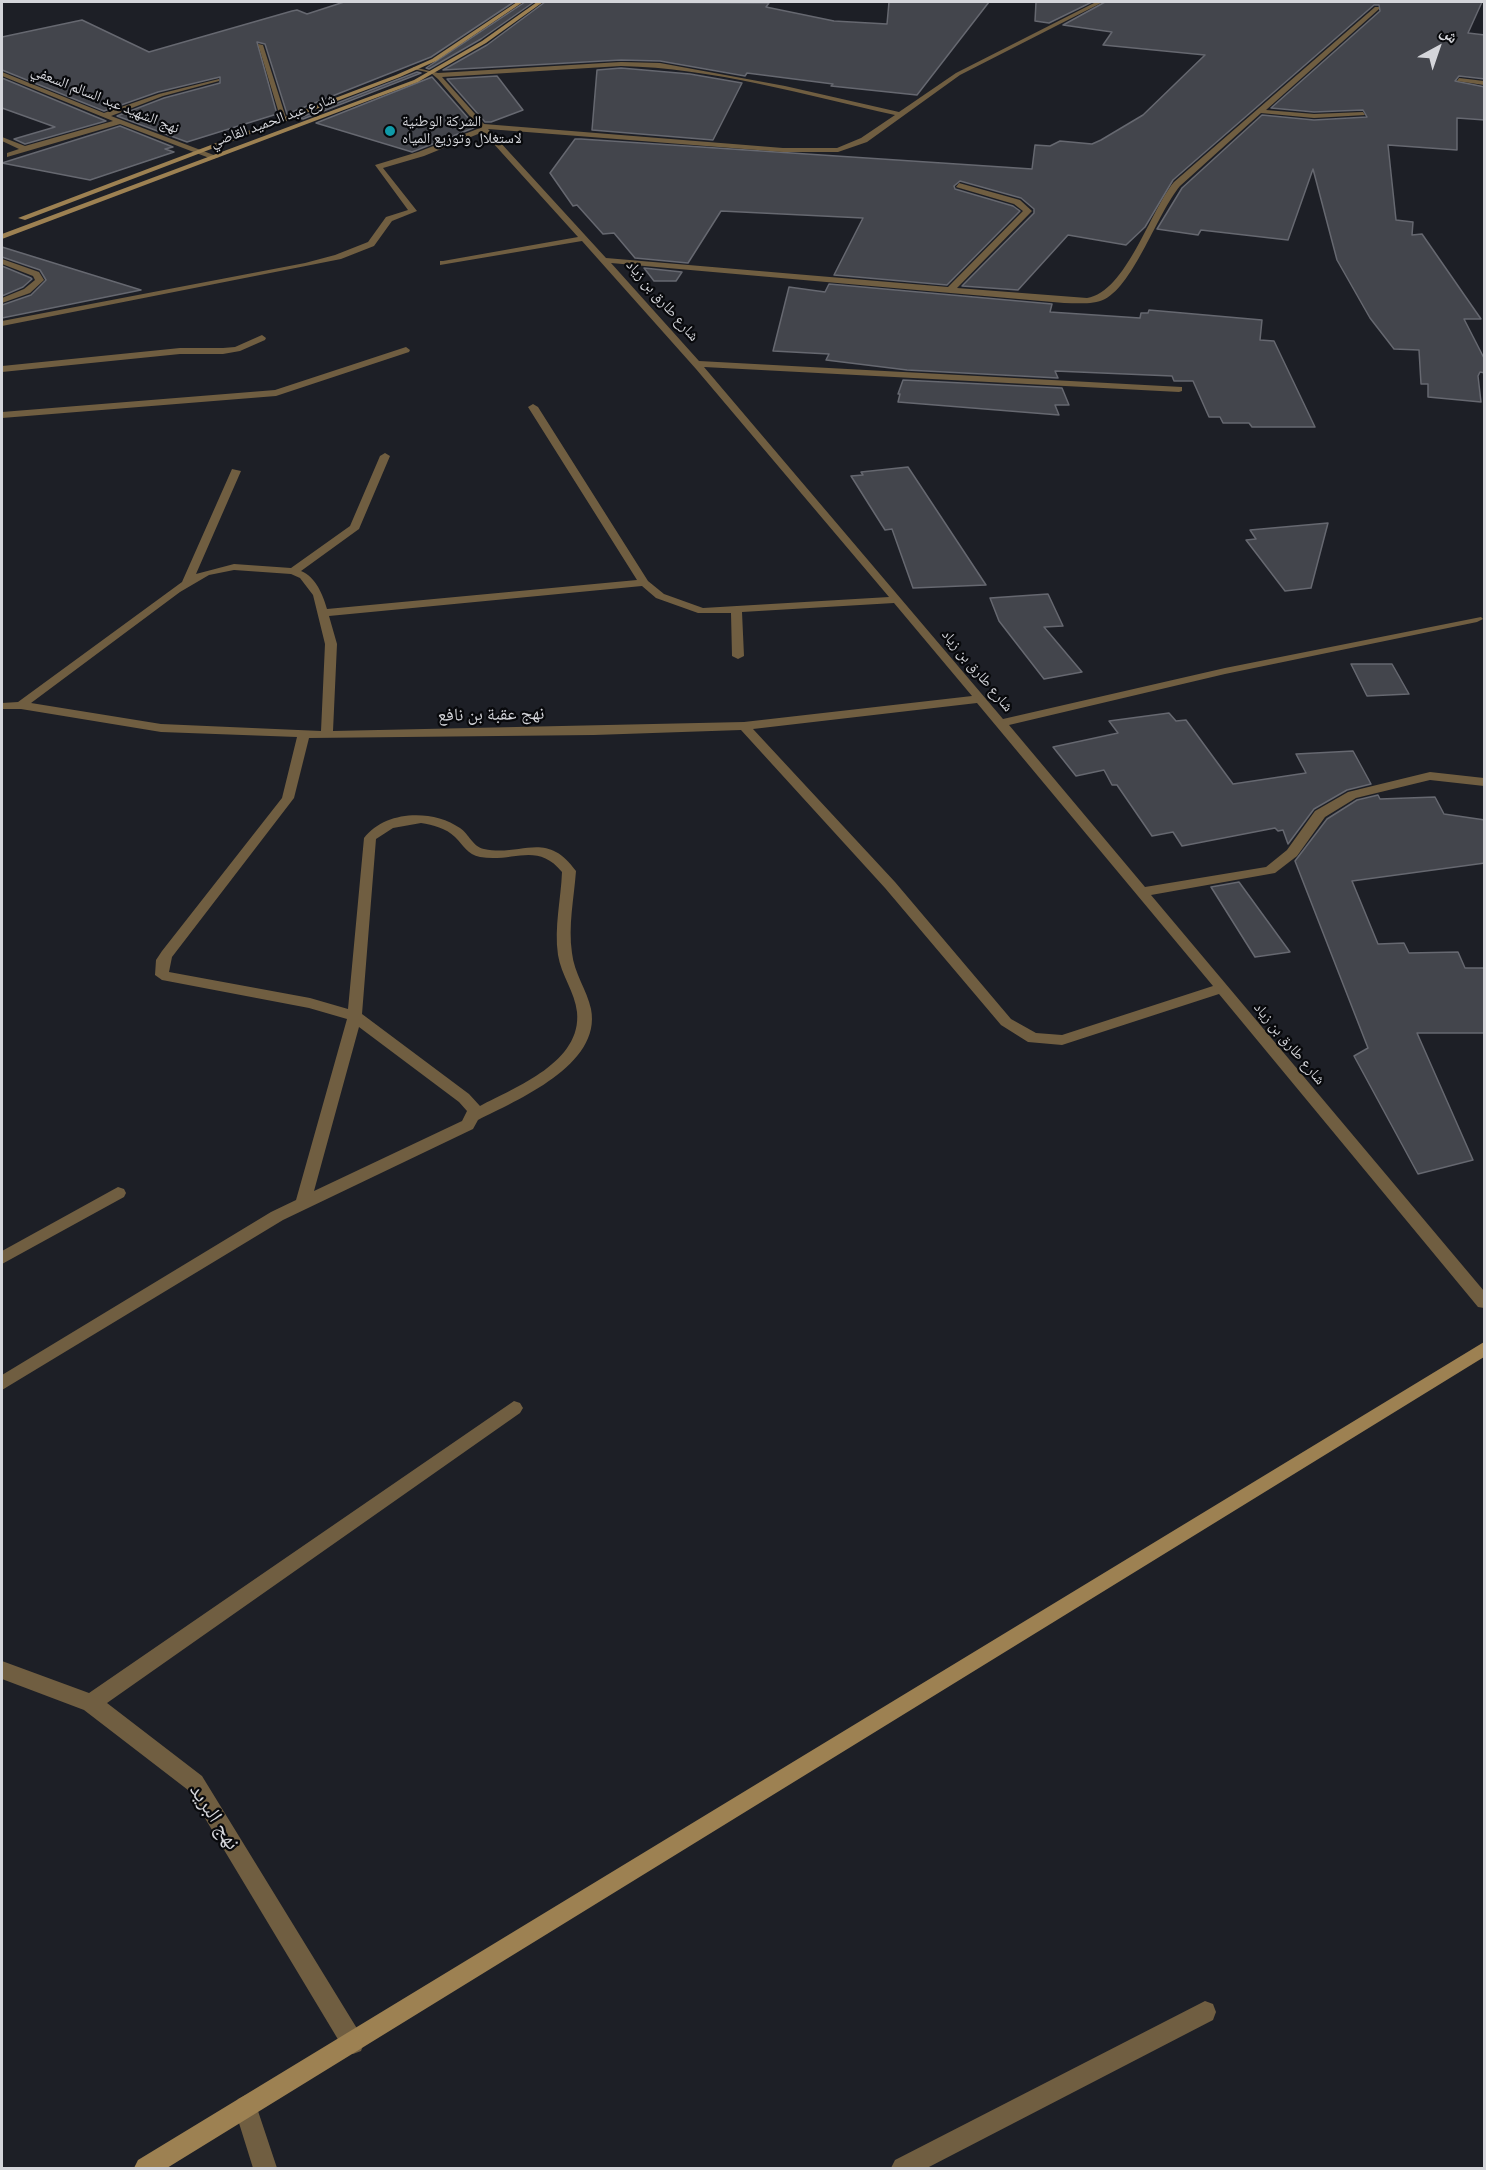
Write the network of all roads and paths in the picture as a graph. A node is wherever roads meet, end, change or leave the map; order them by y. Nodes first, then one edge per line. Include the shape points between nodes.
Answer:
1 (520, 2) edge
2 (540, 2) edge
3 (1100, 2) edge
4 (1377, 8) dead end
5 (260, 45) dead end
6 (416, 68) junction
7 (435, 74) junction
8 (3, 75) edge
9 (216, 80) dead end
10 (1459, 80) dead end
11 (1485, 83) edge
12 (1259, 111) junction
13 (898, 114) junction
14 (1363, 114) dead end
15 (103, 116) junction
16 (285, 120) junction
17 (120, 122) junction
18 (482, 128) junction
19 (2, 139) edge
20 (25, 149) junction
21 (199, 152) junction
22 (10, 155) dead end
23 (215, 157) junction
24 (959, 185) dead end
25 (12, 222) dead end
26 (2, 237) edge
27 (585, 238) junction
28 (606, 260) junction
29 (2, 261) edge
30 (443, 263) dead end
31 (950, 290) junction
32 (2, 301) edge
33 (2, 323) edge
34 (262, 338) dead end
35 (405, 350) dead end
36 (697, 364) junction
37 (2, 369) edge
38 (1179, 389) dead end
39 (533, 407) dead end
40 (2, 415) edge
41 (385, 456) dead end
42 (237, 471) dead end
43 (293, 571) junction
44 (644, 583) junction
45 (187, 584) junction
46 (897, 600) junction
47 (736, 610) junction
48 (325, 613) junction
49 (1477, 619) dead end
50 (738, 656) dead end
51 (981, 699) junction
52 (21, 705) junction
53 (2, 706) edge
54 (1001, 723) junction
55 (744, 726) junction
56 (304, 735) junction
57 (327, 735) junction
58 (1485, 783) edge
59 (1142, 892) junction
60 (1222, 988) junction
61 (355, 1016) junction
62 (471, 1117) junction
63 (118, 1193) dead end
64 (303, 1203) junction
65 (2, 1258) edge
66 (1485, 1302) edge
67 (1485, 1348) edge
68 (2, 1383) edge
69 (514, 1408) dead end
70 (2, 1670) edge
71 (91, 1703) junction
72 (1205, 2012) dead end
73 (353, 2043) junction
74 (246, 2107) junction
75 (146, 2169) edge
76 (265, 2169) edge
77 (903, 2169) edge

1 - 6 main road, شارع عبد الحميد القاضي
2 - 7 main road, شارع عبد الحميد القاضي
3 - 13 street via 958,74
4 - 12 street
5 - 16 street
6 - 7 street
6 - 16 main road, شارع عبد الحميد القاضي
7 - 13 street via 660,65
7 - 18 street, شارع طارق بن زياد
7 - 23 main road, شارع عبد الحميد القاضي
8 - 15 street, نهج الشهيد عبد السالم السعفي
9 - 15 street
10 - 11 street
12 - 14 street via 1314,116
12 - 31 street via 1167,195 1118,284 1102,297 1069,300
13 - 18 street via 864,140 822,152
15 - 17 street, نهج الشهيد عبد السالم السعفي
16 - 21 main road, شارع عبد الحميد القاضي
17 - 20 street
17 - 21 street, نهج الشهيد عبد السالم السعفي
18 - 27 street, شارع طارق بن زياد
18 - 33 street via 378,167 413,211 389,219 371,244 305,265
19 - 20 street
20 - 22 street
21 - 23 street, نهج الشهيد عبد السالم السعفي
21 - 25 main road, شارع عبد الحميد القاضي
23 - 26 main road, شارع عبد الحميد القاضي
24 - 31 street via 1017,202 1028,211
27 - 28 street, شارع طارق بن زياد
27 - 30 street
28 - 31 street
28 - 36 street, شارع طارق بن زياد
29 - 32 street via 36,274 40,280 27,291
34 - 37 street via 223,351 180,351
35 - 40 street via 276,393
36 - 38 street
36 - 46 street, شارع طارق بن زياد
39 - 44 street
41 - 43 street via 356,526
42 - 45 street
43 - 45 street via 234,567 206,573
43 - 48 street via 310,583
44 - 47 street via 660,596 687,608
44 - 48 street
45 - 52 street
46 - 47 street
46 - 51 street, شارع طارق بن زياد
47 - 50 street
48 - 57 street via 331,644
49 - 54 street
51 - 54 street, شارع طارق بن زياد
51 - 55 street, نهج عقبة بن نافع
52 - 53 street, نهج عقبة بن نافع
52 - 56 street, نهج عقبة بن نافع via 161,729
54 - 59 street, شارع طارق بن زياد
55 - 57 street, نهج عقبة بن نافع
55 - 60 street via 890,885 1006,1022 1034,1038 1062,1040
56 - 57 street, نهج عقبة بن نافع
56 - 61 street via 288,798 167,954 162,975 310,1003
58 - 59 street via 1430,776 1352,795 1320,814 1292,854 1270,870
59 - 60 street, شارع طارق بن زياد
60 - 66 street, شارع طارق بن زياد
61 - 62 street via 464,1098 475,1110
61 - 62 street via 370,838 380,827 394,820 428,820 456,831 469,847 479,852 538,850 555,855 569,871 565,952 569,975 584,1012 583,1035 570,1056 551,1072
61 - 64 street
62 - 64 street via 468,1125
63 - 65 street
64 - 68 street
67 - 73 main road
69 - 71 street
70 - 71 street, نهج البريد
71 - 73 street, نهج البريد via 195,1784
72 - 77 street
73 - 74 main road
74 - 75 main road
74 - 76 street

